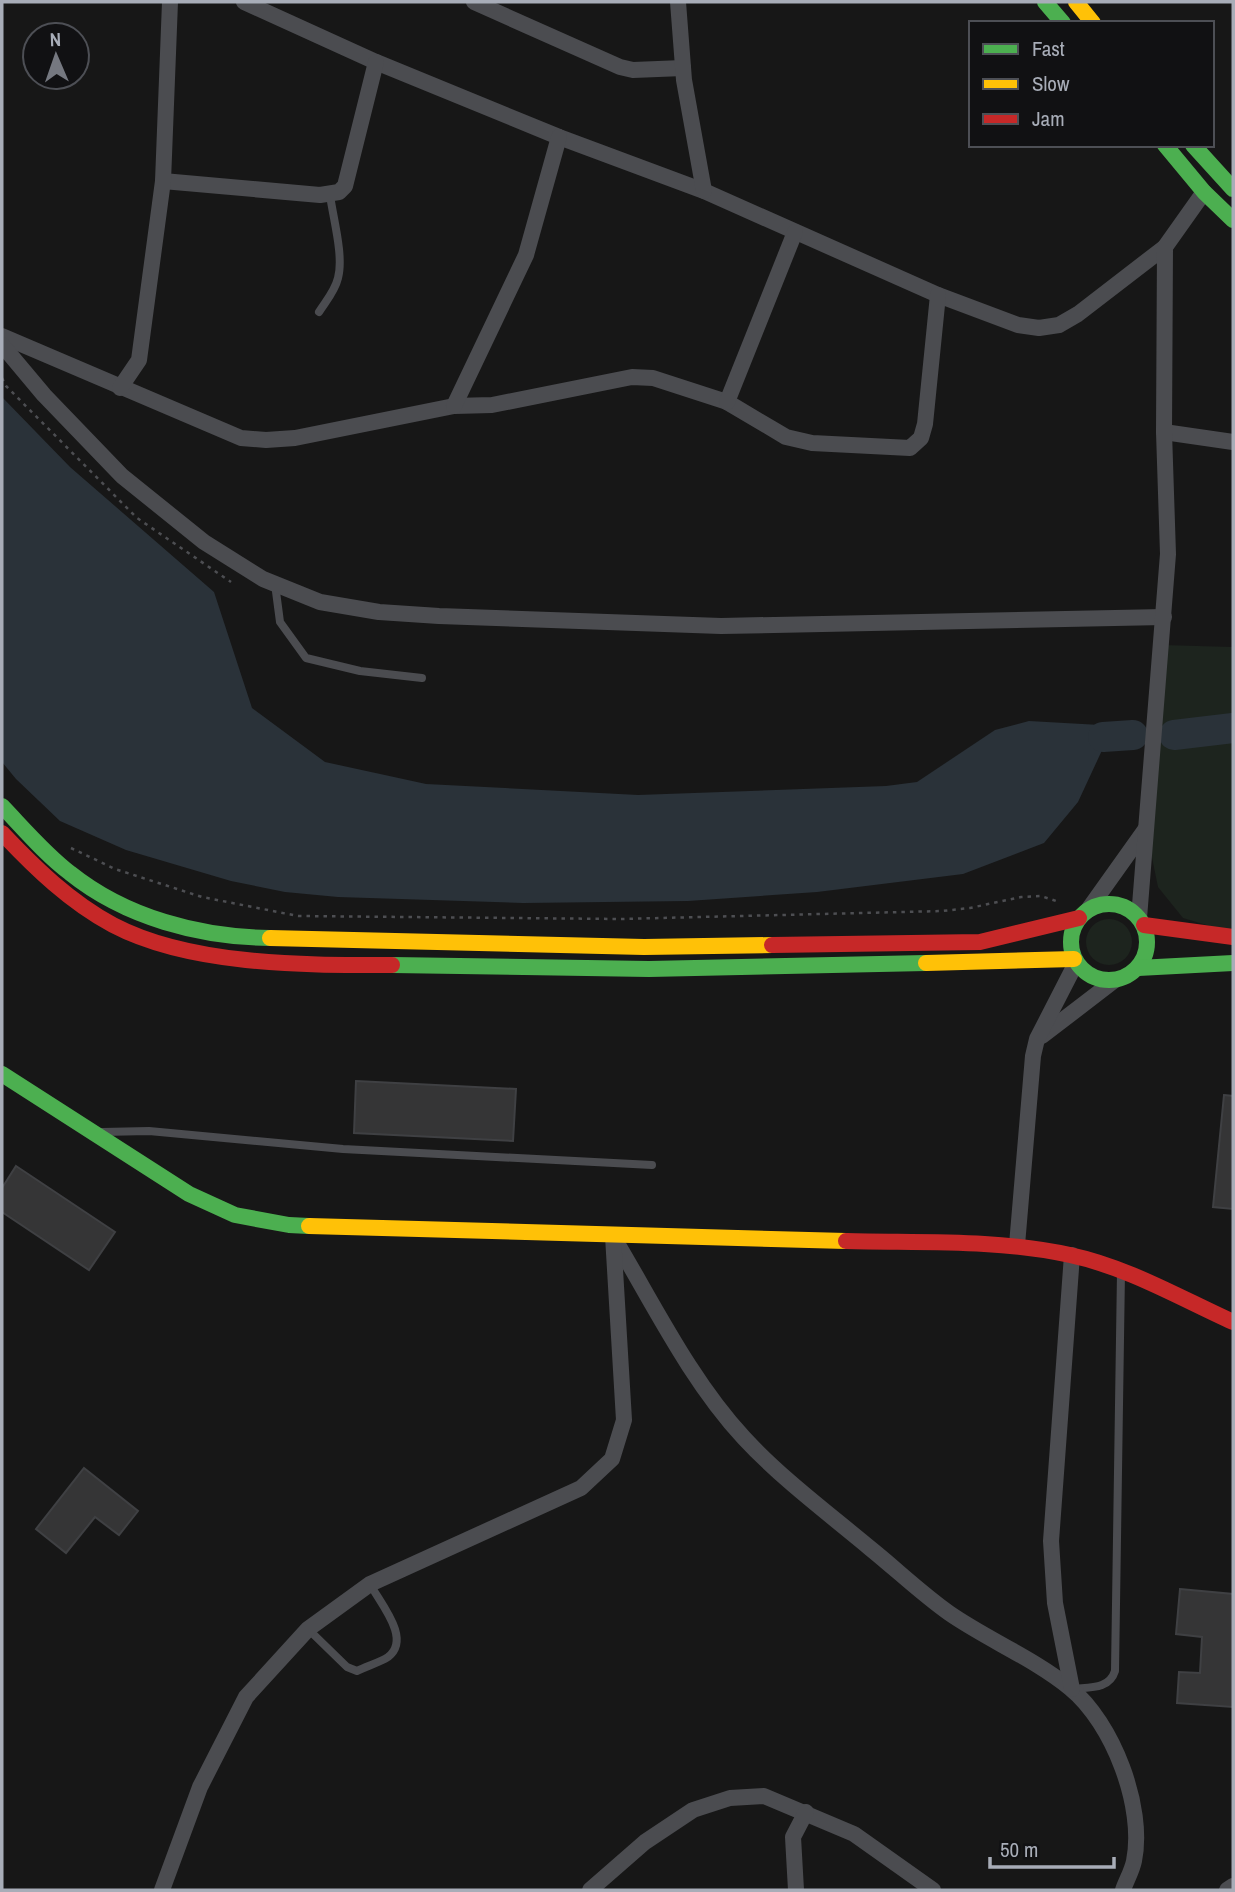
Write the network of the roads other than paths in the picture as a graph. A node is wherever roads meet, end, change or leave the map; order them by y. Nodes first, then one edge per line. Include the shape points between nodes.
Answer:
1 (170, 2) edge
2 (244, 2) edge
3 (474, 2) edge
4 (678, 2) edge
5 (1045, 2) edge
6 (1076, 2) edge
7 (276, 8) edge
8 (1061, 21) edge
9 (1091, 21) edge
10 (376, 62) junction
11 (683, 68) junction
12 (559, 137) junction
13 (1167, 147) edge
14 (1196, 147) edge
15 (163, 181) junction
16 (1233, 189) edge
17 (704, 191) junction
18 (1204, 192) junction
19 (330, 195) junction
20 (1233, 220) edge
21 (795, 232) junction
22 (1165, 247) junction
23 (938, 295) junction
24 (319, 312) dead end
25 (2, 336) edge
26 (2, 345) edge
27 (120, 388) junction
28 (727, 402) junction
29 (454, 406) junction
30 (1164, 432) junction
31 (1233, 442) edge
32 (275, 584) junction
33 (1164, 617) junction
34 (422, 678) dead end
35 (2, 806) edge
36 (1146, 828) junction
37 (2, 832) edge
38 (1083, 914) junction
39 (1141, 922) junction
40 (1233, 937) edge
41 (1075, 961) junction
42 (1233, 963) edge
43 (1138, 968) junction
44 (1115, 980) junction
45 (1037, 1039) junction
46 (2, 1074) edge
47 (92, 1132) junction
48 (652, 1165) dead end
49 (613, 1236) junction
50 (1017, 1245) junction
51 (1072, 1255) junction
52 (1121, 1270) junction
53 (1233, 1322) edge
54 (370, 1584) junction
55 (308, 1629) junction
56 (1072, 1689) junction
57 (806, 1812) junction
58 (1233, 1886) edge
59 (162, 1890) edge
60 (590, 1890) edge
61 (796, 1890) edge
62 (933, 1890) edge
63 (1123, 1890) edge
64 (1227, 1890) edge

1 - 15 street
2 - 7 street
3 - 11 street via 620,68
4 - 11 street
5 - 8 street
6 - 9 street
7 - 10 street
10 - 12 street
10 - 19 street via 345,186
11 - 17 street
12 - 17 street
12 - 29 street via 526,255
13 - 18 street
14 - 16 street
15 - 19 street
15 - 27 street via 139,360
17 - 21 street
18 - 20 street
18 - 22 street
19 - 24 lane via 339,276
21 - 23 street
21 - 28 street
22 - 23 street via 1059,325 1018,326
22 - 30 street
23 - 28 street via 925,425 921,438 910,448 812,443 786,437
25 - 27 street
26 - 32 street via 122,476 204,542
27 - 29 street via 240,438 267,440
28 - 29 street via 653,378 632,377 492,405
30 - 31 street
30 - 33 street via 1168,554
32 - 33 street via 320,602 379,612 493,618 721,626
32 - 34 lane via 281,622 306,658 360,671
33 - 36 street
35 - 38 street via 79,880 116,902 191,930 255,938 645,947 981,942
36 - 38 street
36 - 39 street
37 - 41 street via 80,904 111,924 190,951 253,960 650,969
38 - 39 street via 1098,905 1120,906
38 - 41 street via 1070,938
39 - 40 street
39 - 43 street via 1147,951
41 - 44 street via 1093,978
41 - 45 street
42 - 43 street
43 - 44 street
44 - 45 street
45 - 50 street
46 - 47 street
47 - 48 lane via 149,1131 343,1149
47 - 49 street via 189,1194 235,1215 289,1225
49 - 50 street
49 - 54 street via 624,1420 612,1459 581,1488
49 - 56 street via 707,1394 744,1438 793,1485 949,1613
50 - 51 street
51 - 52 street
51 - 56 street via 1051,1541 1055,1604
52 - 53 street
52 - 56 lane via 1115,1671 1107,1685
54 - 55 street
54 - 55 lane via 398,1635 397,1647 387,1657 357,1671
55 - 59 street via 246,1697 200,1787
56 - 63 street via 1110,1740 1128,1780 1136,1823 1134,1861
57 - 60 street via 764,1796 730,1798 693,1810 645,1842
57 - 61 street via 793,1837
57 - 62 street via 854,1833
58 - 64 street

